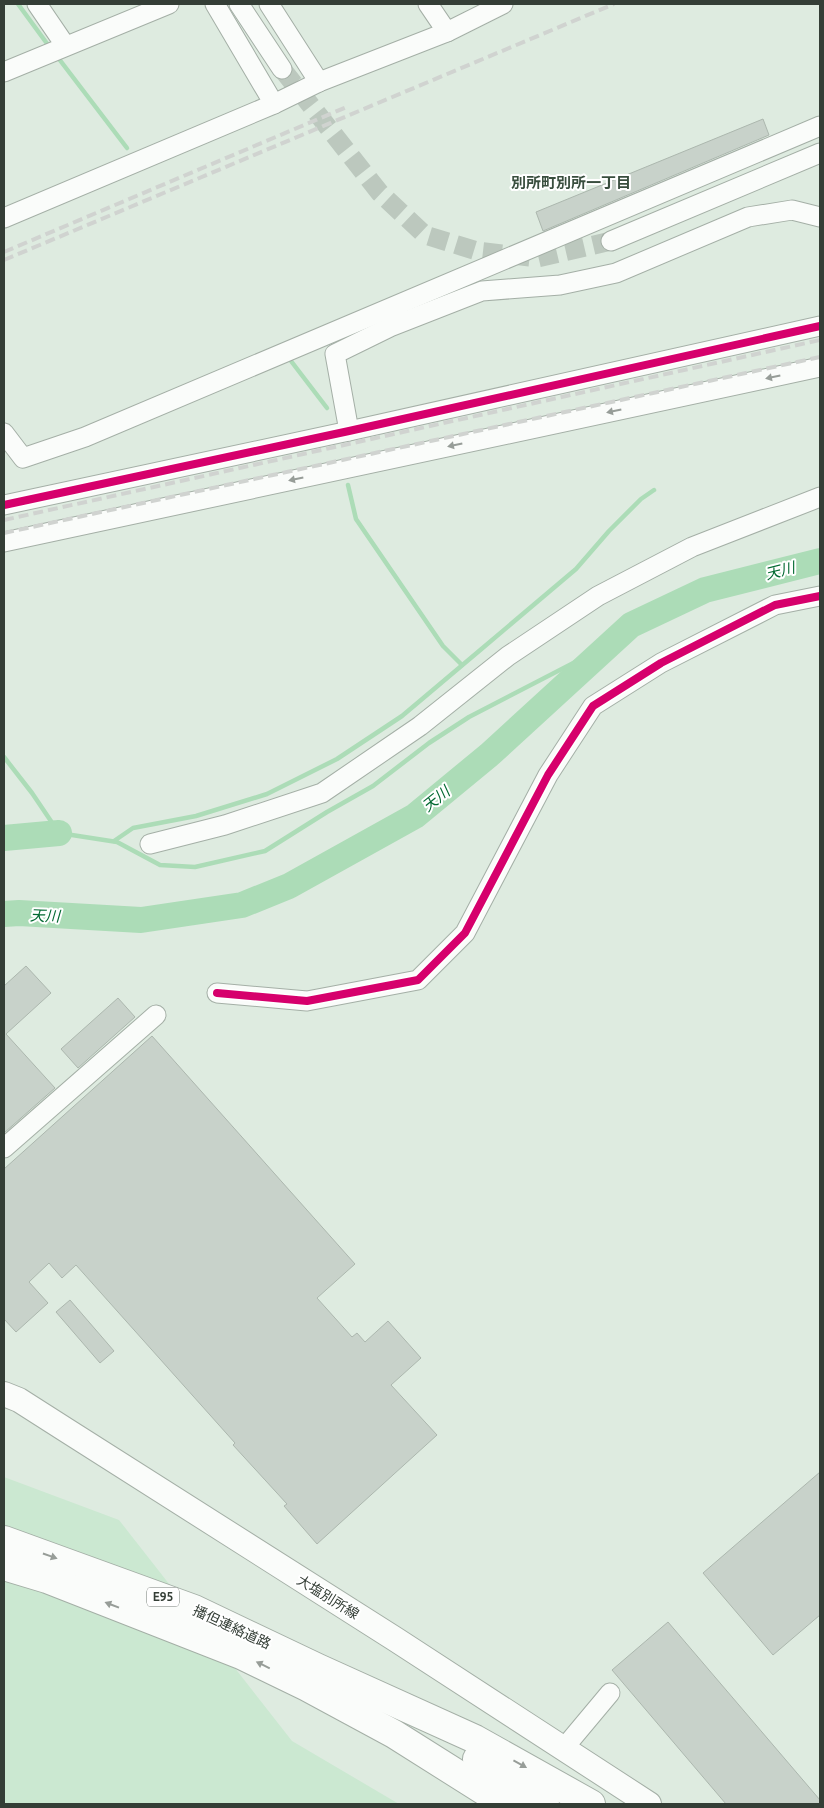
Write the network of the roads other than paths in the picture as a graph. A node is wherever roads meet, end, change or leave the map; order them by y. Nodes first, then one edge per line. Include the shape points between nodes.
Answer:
1 (36, 4) edge
2 (168, 4) edge
3 (215, 4) edge
4 (239, 4) edge
5 (269, 4) edge
6 (428, 4) edge
7 (503, 4) edge
8 (447, 32) junction
9 (56, 49) junction
10 (282, 69) tunnel mouth
11 (4, 72) edge
12 (319, 82) junction
13 (274, 104) junction
14 (820, 126) edge
15 (820, 153) edge
16 (820, 217) edge
17 (4, 218) edge
18 (611, 241) tunnel mouth
19 (820, 326) edge
20 (820, 367) edge
21 (349, 431) junction
22 (4, 433) edge
23 (820, 497) edge
24 (4, 505) edge
25 (4, 542) edge
26 (820, 596) edge
27 (150, 844) dead end
28 (217, 992) dead end
29 (156, 1015) dead end
30 (4, 1148) edge
31 (4, 1394) edge
32 (4, 1540) edge
33 (4, 1566) edge
34 (312, 1677) junction
35 (610, 1694) dead end
36 (564, 1748) junction
37 (486, 1804) edge
38 (506, 1804) edge
39 (545, 1804) edge
40 (591, 1804) edge
41 (649, 1804) edge

1 - 9 street
2 - 9 street
3 - 13 street
4 - 10 street
5 - 12 street
6 - 8 street
7 - 8 street
8 - 12 street
9 - 11 street
12 - 13 street
13 - 17 street
14 - 22 street via 85,437 23,458
15 - 18 street
16 - 21 street via 792,210 748,217 616,273 560,286 482,291 390,327 335,354
19 - 21 street
20 -> 25 street
21 - 24 street
23 - 27 street via 692,547 598,596 508,656 420,726 322,793 225,825
26 - 28 street via 775,605 661,663 593,706 548,775 465,933 418,980 307,1001
29 - 30 street
31 - 36 main road, 大塩別所線 via 19,1400
32 -> 34 highway, 播但連絡道路 / E95 via 194,1609
34 -> 33 highway, 播但連絡道路 / E95 via 241,1655
34 - 37 highway
34 - 38 highway, E95 via 394,1734
34 - 39 highway, E95 via 442,1737
34 -> 40 highway via 474,1739
35 - 36 street
36 - 41 main road, 大塩別所線

